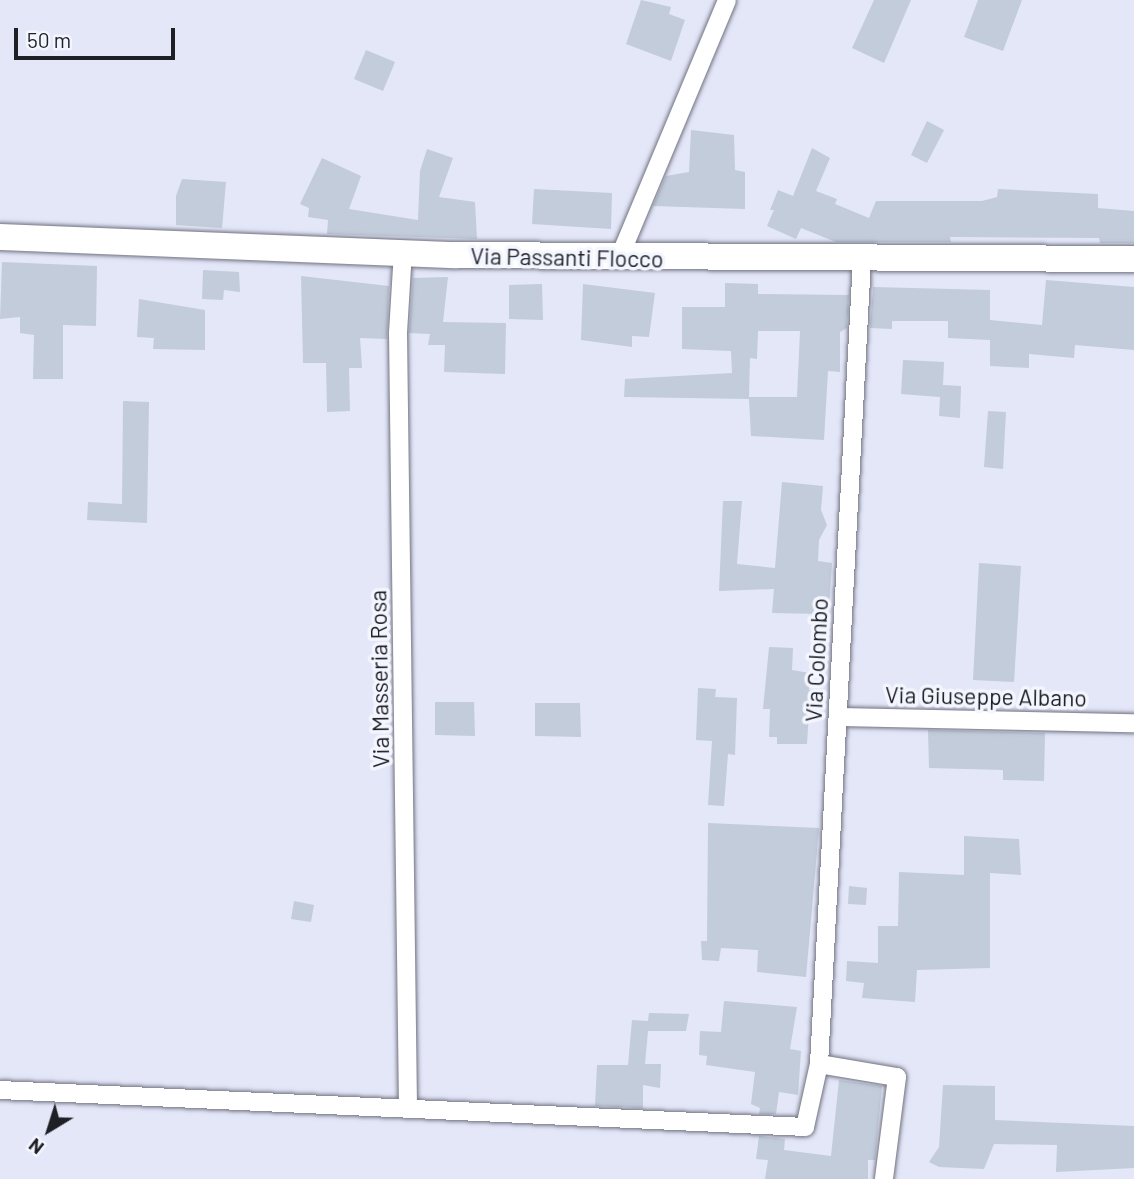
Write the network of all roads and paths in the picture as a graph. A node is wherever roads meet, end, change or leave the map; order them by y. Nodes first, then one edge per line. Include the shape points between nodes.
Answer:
1 (727, 0) edge
2 (0, 237) edge
3 (403, 251) junction
4 (620, 256) junction
5 (1134, 259) edge
6 (862, 260) junction
7 (838, 717) junction
8 (1134, 723) edge
9 (819, 1064) junction
10 (0, 1090) edge
11 (408, 1107) junction
12 (884, 1179) edge

1 - 4 street
2 - 3 main road, Via Passanti Flocco
3 - 4 main road, Via Passanti Flocco
3 - 11 street, Via Masseria Rosa via 398,332
4 - 6 main road, Via Passanti Flocco
5 - 6 main road, Via Passanti Flocco
6 - 7 street, Via Colombo
7 - 8 street, Via Giuseppe Albano
7 - 9 street, Via Colombo
9 - 11 street, Via Colombo via 805,1127
9 - 12 street via 897,1077
10 - 11 street

